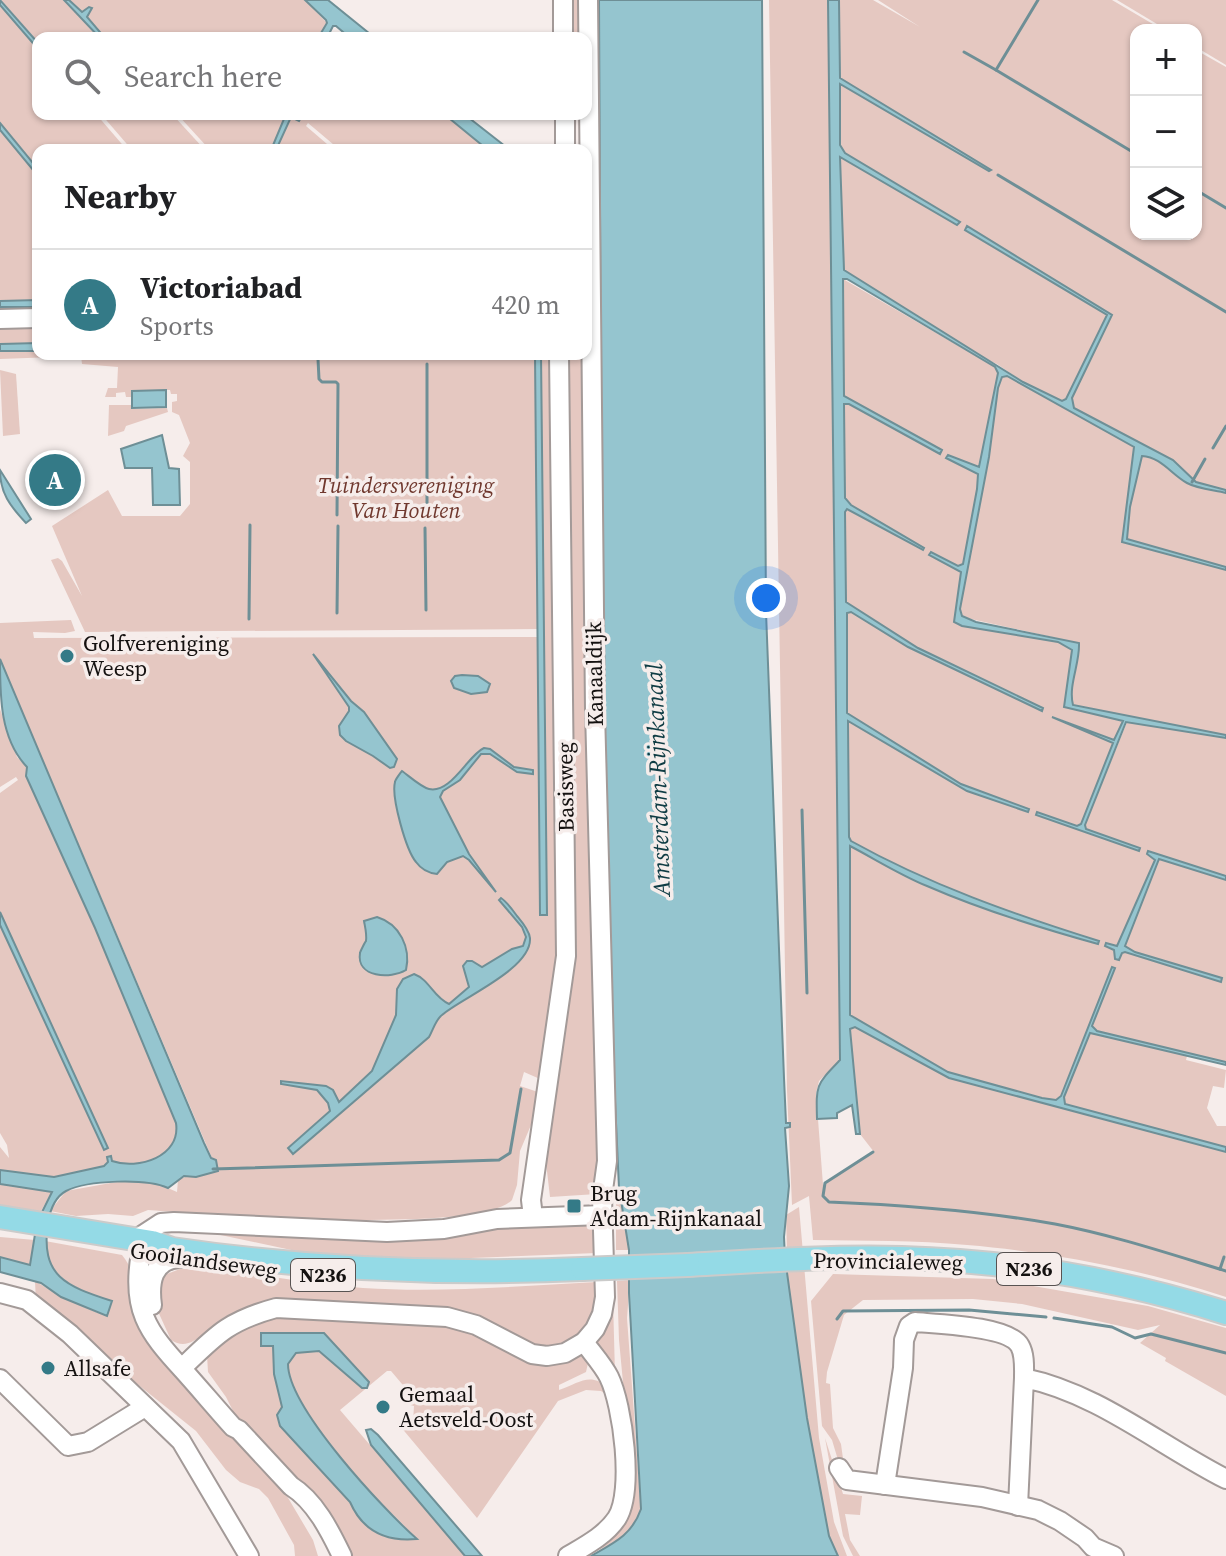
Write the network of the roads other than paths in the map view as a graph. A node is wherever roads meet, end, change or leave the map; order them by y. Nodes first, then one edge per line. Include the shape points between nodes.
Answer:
1 (563, 0) edge
2 (588, 0) edge
3 (563, 32) edge
4 (588, 32) edge
5 (565, 120) edge
6 (589, 120) edge
7 (565, 144) edge
8 (589, 144) edge
9 (32, 318) edge
10 (0, 319) edge
11 (559, 360) edge
12 (592, 360) edge
13 (602, 1215) junction
14 (0, 1217) edge
15 (533, 1217) junction
16 (0, 1223) edge
17 (25, 1225) junction
18 (138, 1246) junction
19 (172, 1253) junction
20 (688, 1265) joint
21 (0, 1293) edge
22 (1226, 1313) edge
23 (584, 1342) junction
24 (185, 1365) junction
25 (1024, 1378) junction
26 (0, 1379) edge
27 (145, 1407) junction
28 (839, 1468) dead end
29 (1226, 1479) edge
30 (885, 1485) junction
31 (291, 1486) junction
32 (1018, 1506) junction
33 (1089, 1551) edge
34 (249, 1556) edge
35 (330, 1556) edge
36 (342, 1556) edge
37 (568, 1556) edge
38 (1114, 1556) edge

1 - 3 street
2 - 4 street, Kanaaldijk
5 - 7 street
6 - 8 street, Kanaaldijk
9 - 10 street
11 - 15 street, Basisweg via 566,956
12 - 13 street, Kanaaldijk via 607,1161
13 - 15 street
13 - 23 street, Kanaaldijk via 605,1297 602,1314
14 - 17 main road, Gooilandseweg / N236
15 - 18 street via 400,1231 174,1222 161,1223
16 - 17 main road, Gooilandseweg / N236
17 - 18 main road, Gooilandseweg / N236
18 - 19 main road, Gooilandseweg / N236
18 - 24 street via 146,1322 151,1334
19 - 20 main road, Gooilandseweg / N236, bridge via 238,1268 375,1279
19 - 24 street via 158,1266 150,1294 161,1333
20 - 22 main road, Provincialeweg / N236 via 906,1258 1016,1267 1128,1287
21 - 27 street via 27,1300
23 - 24 street via 547,1356 447,1317 276,1308 228,1326
23 - 37 street via 609,1376 621,1411 624,1499 608,1529
24 - 31 street via 233,1427
25 - 29 street via 1116,1414
25 - 30 street via 1022,1348 1012,1338 976,1328 915,1322 909,1326
25 - 32 street
26 - 27 street via 68,1446 88,1442
27 - 34 street via 181,1441
28 - 30 street via 847,1480
30 - 32 street
31 - 35 street
31 - 36 street via 319,1515
32 - 33 street via 1060,1521 1085,1538
33 - 38 street

